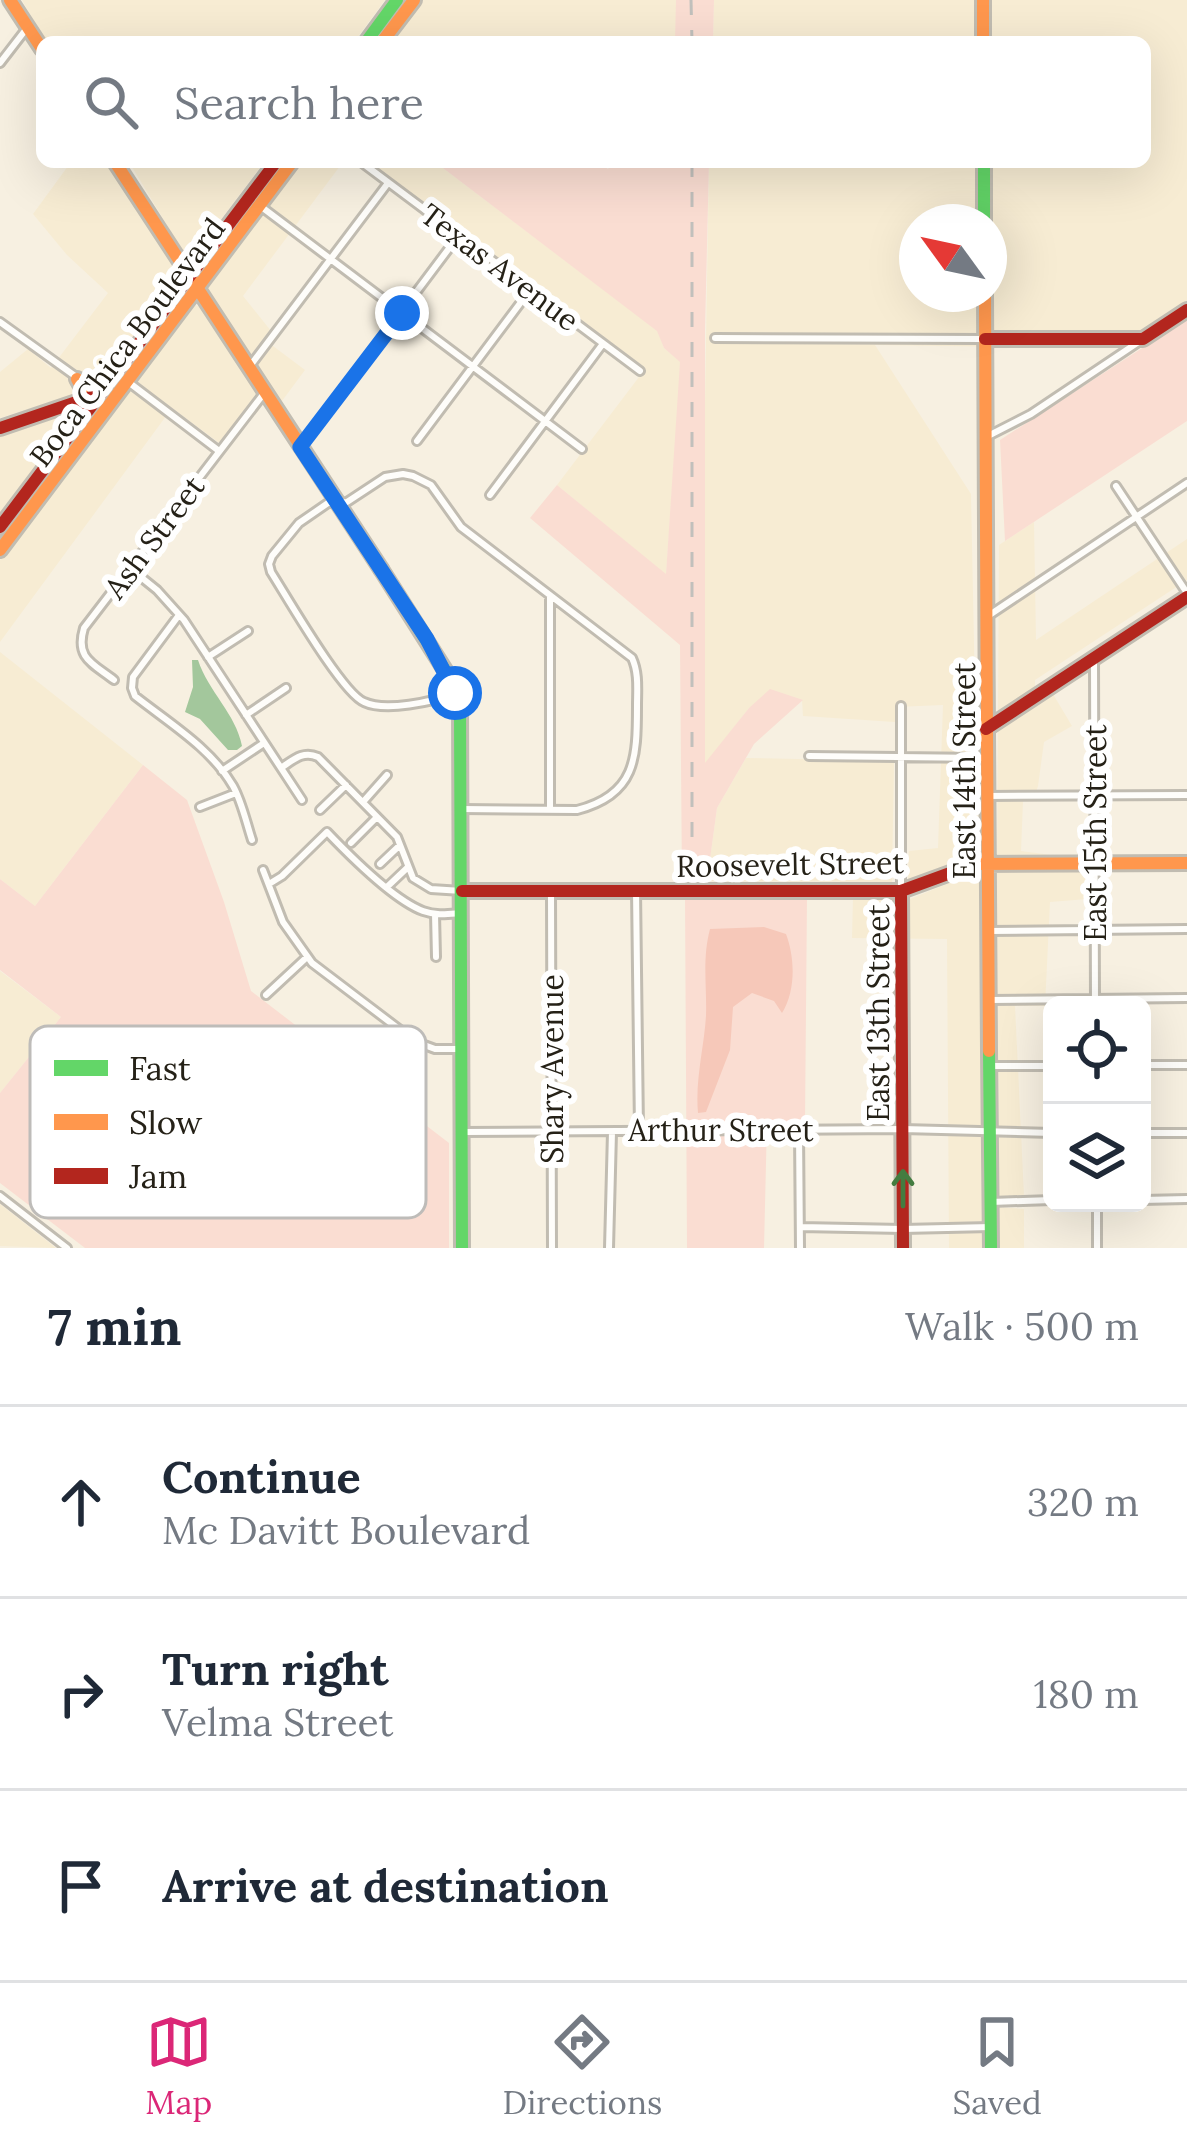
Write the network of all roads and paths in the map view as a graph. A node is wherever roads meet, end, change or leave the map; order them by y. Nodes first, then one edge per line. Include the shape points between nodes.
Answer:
1 (10, 0) edge
2 (397, 0) edge
3 (414, 0) edge
4 (983, 0) edge
5 (28, 26) junction
6 (370, 36) edge
7 (387, 36) edge
8 (983, 36) edge
9 (36, 39) edge
10 (0, 64) edge
11 (119, 168) edge
12 (272, 168) edge
13 (288, 168) edge
14 (369, 168) edge
15 (984, 168) edge
16 (388, 182) junction
17 (984, 204) edge
18 (259, 206) junction
19 (459, 235) junction
20 (331, 260) junction
21 (193, 281) junction
22 (530, 290) junction
23 (1187, 310) edge
24 (985, 312) edge
25 (402, 313) junction
26 (0, 322) edge
27 (715, 338) dead end
28 (985, 338) junction
29 (1143, 339) junction
30 (602, 344) junction
31 (250, 366) junction
32 (474, 367) junction
33 (640, 371) dead end
34 (77, 380) junction
35 (127, 381) junction
36 (266, 392) junction
37 (100, 394) junction
38 (83, 406) junction
39 (545, 421) junction
40 (0, 428) edge
41 (986, 436) junction
42 (417, 441) dead end
43 (300, 447) junction
44 (582, 448) dead end
45 (219, 451) junction
46 (1187, 483) edge
47 (1116, 486) dead end
48 (490, 496) dead end
49 (339, 505) junction
50 (1137, 516) junction
51 (0, 527) edge
52 (0, 550) edge
53 (131, 569) junction
54 (550, 595) junction
55 (1187, 595) edge
56 (179, 615) junction
57 (988, 616) junction
58 (248, 631) dead end
59 (208, 657) junction
60 (1094, 660) junction
61 (114, 680) dead end
62 (286, 688) dead end
63 (455, 693) junction
64 (901, 706) dead end
65 (246, 715) junction
66 (985, 730) junction
67 (265, 742) junction
68 (809, 756) dead end
69 (900, 756) junction
70 (986, 758) junction
71 (281, 768) junction
72 (222, 771) junction
73 (387, 775) dead end
74 (346, 785) junction
75 (236, 793) junction
76 (1094, 795) junction
77 (1187, 795) edge
78 (986, 796) junction
79 (302, 800) dead end
80 (363, 802) junction
81 (200, 807) dead end
82 (462, 809) junction
83 (550, 809) junction
84 (320, 810) dead end
85 (377, 817) junction
86 (252, 839) dead end
87 (351, 843) dead end
88 (401, 844) junction
89 (1187, 863) edge
90 (380, 864) dead end
91 (989, 864) junction
92 (1095, 864) junction
93 (407, 868) junction
94 (263, 870) dead end
95 (269, 884) junction
96 (387, 887) junction
97 (636, 890) junction
98 (462, 891) junction
99 (551, 891) junction
100 (901, 891) junction
101 (461, 913) junction
102 (435, 914) junction
103 (1187, 929) edge
104 (1095, 930) junction
105 (989, 931) junction
106 (307, 957) junction
107 (436, 957) dead end
108 (266, 995) dead end
109 (1095, 996) edge
110 (1187, 998) edge
111 (990, 1000) junction
112 (1151, 1000) edge
113 (1043, 1001) edge
114 (394, 1026) edge
115 (426, 1045) edge
116 (462, 1049) junction
117 (1187, 1065) edge
118 (990, 1066) junction
119 (1043, 1066) edge
120 (1151, 1066) edge
121 (902, 1129) junction
122 (553, 1130) junction
123 (639, 1130) junction
124 (612, 1131) junction
125 (800, 1131) junction
126 (463, 1132) junction
127 (990, 1132) junction
128 (1187, 1132) edge
129 (1043, 1133) edge
130 (1151, 1133) edge
131 (0, 1196) edge
132 (1151, 1199) edge
133 (1187, 1199) edge
134 (1043, 1200) edge
135 (991, 1202) junction
136 (1096, 1212) edge
137 (800, 1227) junction
138 (991, 1227) junction
139 (903, 1229) junction
140 (67, 1248) edge
141 (462, 1248) edge
142 (552, 1248) edge
143 (609, 1248) edge
144 (800, 1248) edge
145 (903, 1248) edge
146 (991, 1248) edge
147 (1097, 1248) edge

1 - 5 street
2 - 6 street
3 - 7 street
4 - 8 street
5 - 9 street
5 - 10 street
11 - 21 street
12 - 21 street, Boca Chica Boulevard
13 - 18 street, Boca Chica Boulevard
14 - 16 street, Texas Avenue
15 - 17 street
16 - 19 street, Texas Avenue
16 - 20 street
18 - 20 street
18 - 21 street, Boca Chica Boulevard
19 - 22 street, Texas Avenue
19 - 25 street
20 - 25 street
20 - 31 street
21 - 31 street
21 - 35 street, Boca Chica Boulevard
21 - 37 street, Boca Chica Boulevard
22 - 30 street, Texas Avenue
22 - 32 street
23 - 29 street
24 - 28 street, East 14th Street
25 - 32 street
25 - 43 street
26 - 34 street
27 - 28 street
28 - 29 street
28 - 41 street, East 14th Street
29 - 41 street
30 - 33 street, Texas Avenue
30 - 39 street
31 - 36 street
32 - 39 street
32 - 42 street
34 - 37 street
34 - 38 street
35 - 45 street
35 - 52 street, Boca Chica Boulevard
36 - 43 street
36 - 45 street, Ash Street
37 - 38 street, Boca Chica Boulevard
38 - 40 street
38 - 51 street, Boca Chica Boulevard
39 - 44 street
39 - 48 street
41 - 57 street, East 14th Street
43 - 49 street
45 - 53 street, Ash Street
46 - 50 street
47 - 50 street
49 - 54 street via 385,477 413,476 431,485 461,527
49 - 63 street
49 - 63 street via 328,503 295,526 272,556 271,572 358,700 400,705
50 - 55 street
50 - 57 street
53 - 56 street
53 - 61 street, Ash Street via 79,644
54 - 83 street
54 - 83 street via 636,665 637,748 632,770 607,798 577,810
55 - 60 street
56 - 59 street
56 - 72 street via 132,688
57 - 66 street, East 14th Street
58 - 59 street
59 - 65 street
60 - 66 street
60 - 76 street, East 15th Street
62 - 65 street
63 - 82 street
64 - 69 street, East 13th Street
65 - 67 street
66 - 70 street, East 14th Street
67 - 71 street
67 - 72 street
68 - 69 street
69 - 70 street
69 - 100 street, East 13th Street
70 - 78 street, East 14th Street
71 - 74 street via 311,754
71 - 79 street
72 - 75 street
73 - 80 street
74 - 80 street
74 - 84 street
75 - 81 street
75 - 86 street
76 - 77 street
76 - 78 street
76 - 92 street, East 15th Street
78 - 91 street, East 14th Street
80 - 85 street
82 - 83 street
82 - 98 street
85 - 87 street
85 - 88 street
88 - 90 street
88 - 93 street
89 - 92 street, Roosevelt Street
91 - 92 street, Roosevelt Street
91 - 100 street, Roosevelt Street
91 - 105 street, East 14th Street
92 - 104 street, East 15th Street
93 - 96 street
93 - 98 street via 421,885
94 - 95 street
95 - 96 street via 326,832
95 - 106 street
96 - 102 street
97 - 99 street, Roosevelt Street
97 - 100 street, Roosevelt Street
97 - 123 street
98 - 99 street, Roosevelt Street
98 - 101 street
99 - 122 street, Shary Avenue
100 - 121 street, East 13th Street
101 - 102 street
101 - 116 street
102 - 107 street
103 - 104 street
104 - 105 street
104 - 109 street, East 15th Street
105 - 111 street, East 14th Street
106 - 108 street
106 - 114 street
110 - 112 street
111 - 113 street
111 - 118 street, East 14th Street
115 - 116 street
116 - 126 street
117 - 120 street
118 - 119 street
118 - 127 street, East 14th Street
121 - 125 street, Arthur Street
121 - 127 street, Arthur Street
139 -> 121 street, East 13th Street
122 - 124 street, Arthur Street
122 - 126 street, Arthur Street
122 - 142 street, Shary Avenue
123 - 124 street, Arthur Street
123 - 125 street, Arthur Street
124 - 143 street
125 - 137 street
126 - 141 street
127 - 129 street, Arthur Street
127 - 135 street, East 14th Street
128 - 130 street
131 - 140 street
132 - 133 street
134 - 135 street
135 - 138 street, East 14th Street
136 - 147 street
137 - 139 street
137 - 144 street
138 - 139 street
138 - 146 street, East 14th Street
139 - 145 street, East 13th Street

